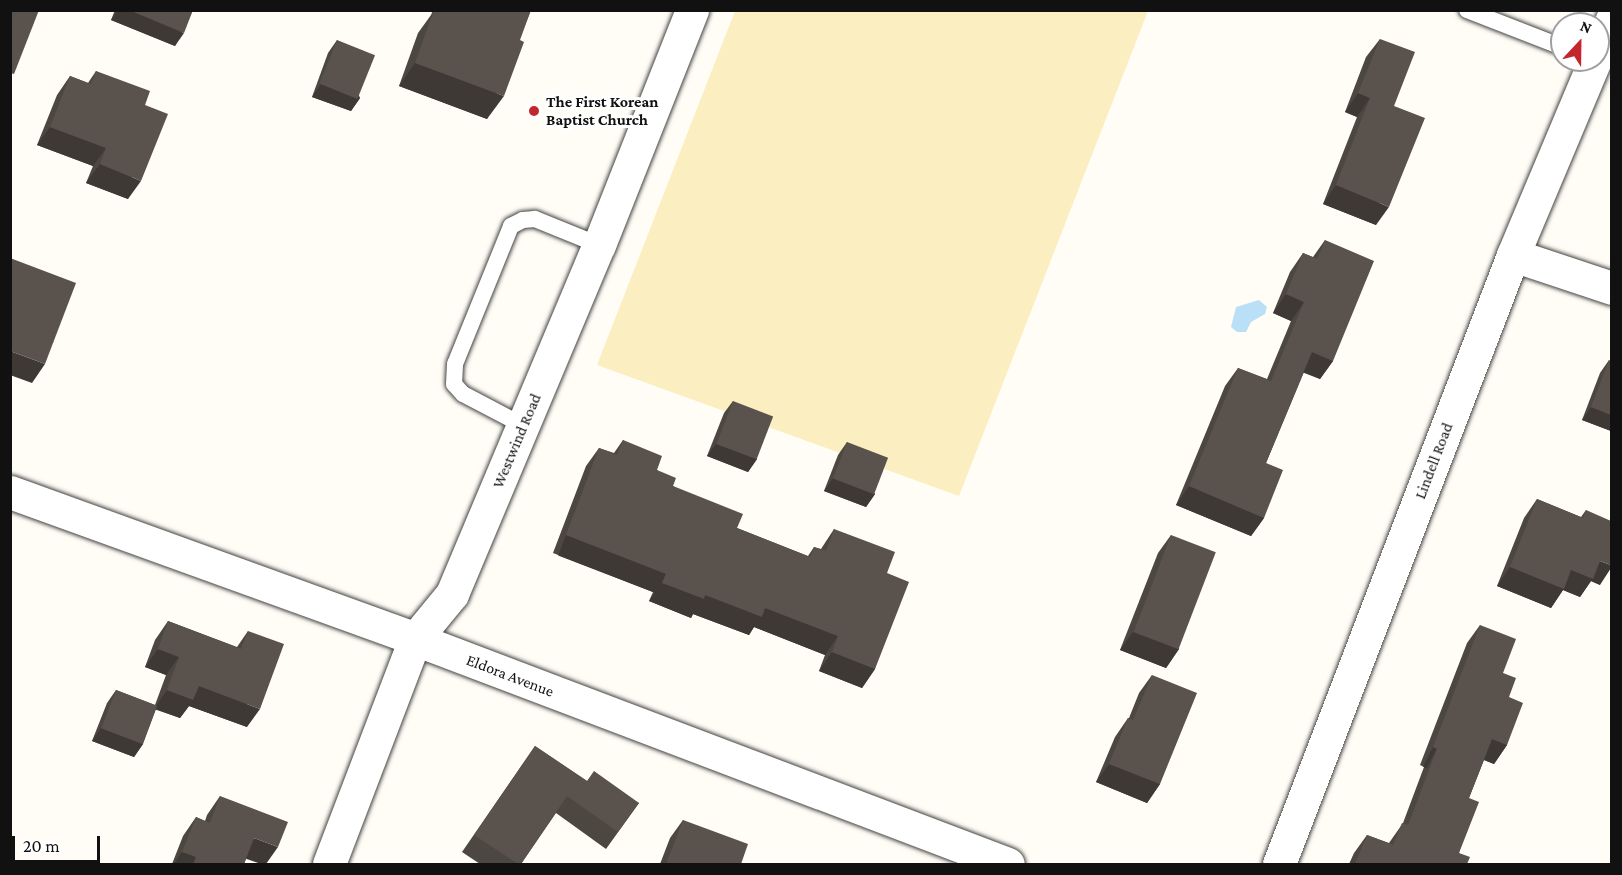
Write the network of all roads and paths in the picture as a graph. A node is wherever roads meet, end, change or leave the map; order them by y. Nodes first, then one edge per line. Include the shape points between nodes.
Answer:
1 (692, 10) edge
2 (1467, 10) edge
3 (1487, 14) edge
4 (1550, 42) edge
5 (1590, 72) edge
6 (599, 245) junction
7 (1513, 255) junction
8 (1611, 288) edge
9 (524, 426) junction
10 (10, 492) edge
11 (415, 639) junction
12 (330, 864) edge
13 (1008, 864) edge
14 (1279, 864) edge

1 - 6 street, Westwind Road
2 - 3 lane
3 - 4 lane
5 - 7 street, Lindell Road
6 - 9 street, Westwind Road
6 - 9 lane via 535,219 511,225 455,364 454,384 463,394
7 - 8 street
7 - 14 street, Lindell Road
9 - 11 street, Westwind Road via 452,594
10 - 11 street, Eldora Avenue
11 - 12 street, Westwind Road
11 - 13 street, Eldora Avenue

